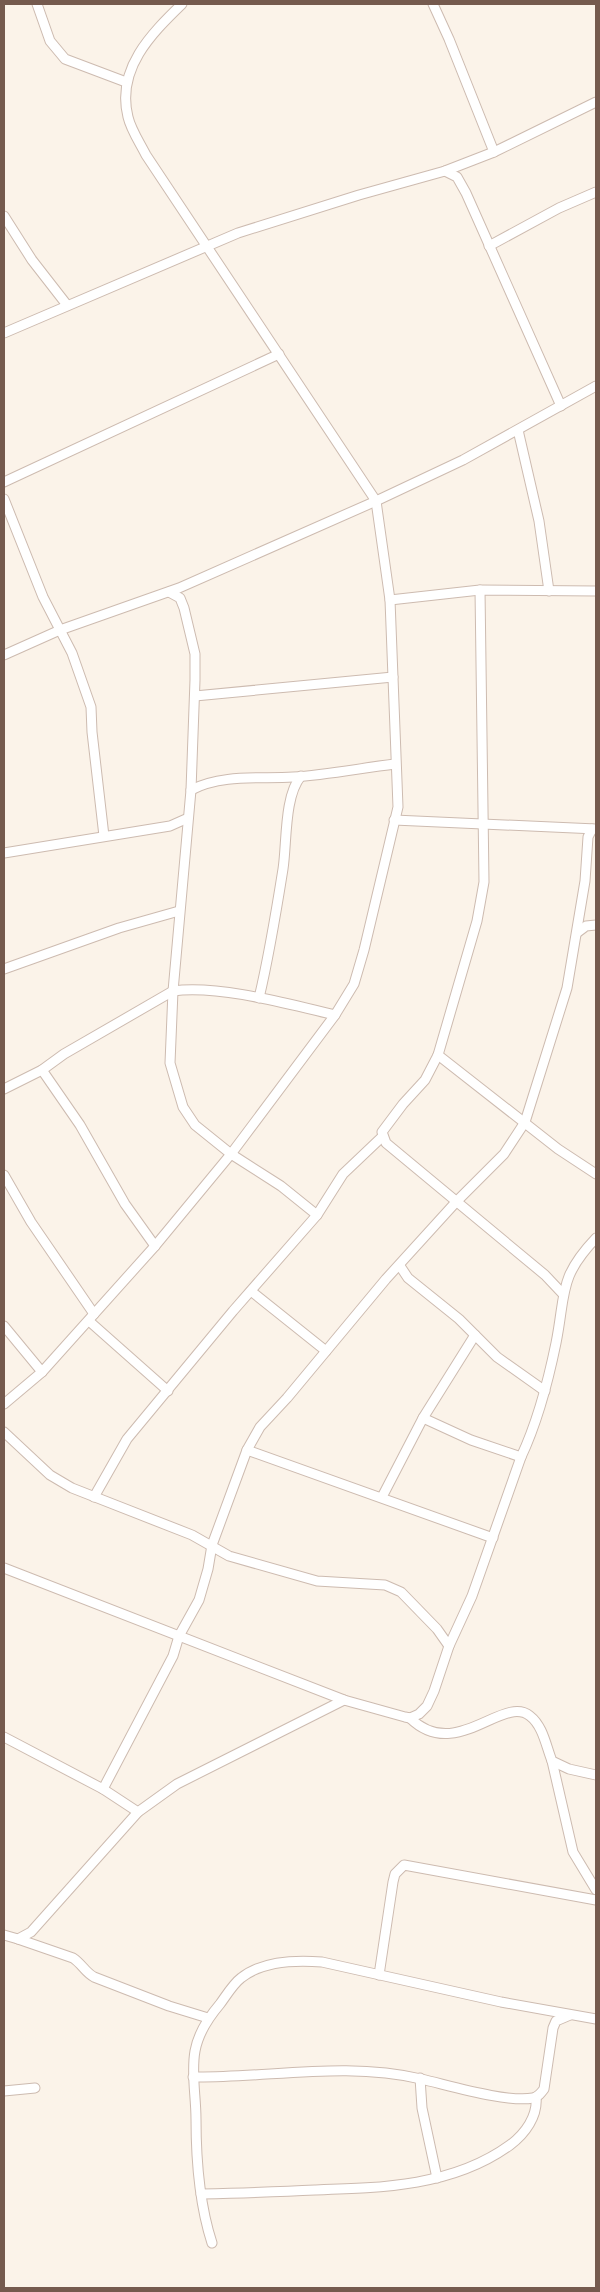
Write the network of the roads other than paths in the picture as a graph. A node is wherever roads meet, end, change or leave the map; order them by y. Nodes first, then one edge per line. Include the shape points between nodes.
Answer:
1 (37, 4) edge
2 (182, 4) edge
3 (432, 4) edge
4 (126, 82) junction
5 (596, 102) edge
6 (494, 152) junction
7 (445, 171) junction
8 (596, 192) edge
9 (4, 216) edge
10 (206, 246) junction
11 (489, 246) junction
12 (67, 305) junction
13 (4, 333) edge
14 (279, 354) junction
15 (596, 386) edge
16 (561, 406) junction
17 (518, 430) junction
18 (4, 482) edge
19 (4, 499) edge
20 (376, 501) junction
21 (480, 590) junction
22 (549, 591) junction
23 (596, 591) edge
24 (169, 592) junction
25 (390, 600) junction
26 (60, 630) junction
27 (4, 655) edge
28 (393, 677) junction
29 (195, 696) junction
30 (395, 764) junction
31 (300, 776) junction
32 (191, 790) junction
33 (188, 818) junction
34 (394, 820) junction
35 (483, 825) junction
36 (594, 829) edge
37 (104, 836) junction
38 (4, 853) edge
39 (179, 911) junction
40 (596, 925) edge
41 (578, 932) junction
42 (4, 969) edge
43 (173, 991) junction
44 (259, 998) junction
45 (335, 1015) junction
46 (438, 1056) junction
47 (42, 1070) junction
48 (4, 1089) edge
49 (525, 1122) junction
50 (382, 1136) junction
51 (231, 1154) junction
52 (596, 1174) edge
53 (4, 1176) edge
54 (456, 1202) junction
55 (317, 1215) junction
56 (596, 1238) edge
57 (155, 1246) junction
58 (400, 1266) junction
59 (251, 1291) junction
60 (562, 1293) junction
61 (91, 1318) junction
62 (4, 1326) edge
63 (475, 1335) junction
64 (326, 1351) junction
65 (42, 1372) junction
66 (168, 1390) junction
67 (545, 1390) junction
68 (4, 1404) edge
69 (423, 1418) junction
70 (4, 1432) edge
71 (246, 1450) junction
72 (521, 1457) junction
73 (94, 1497) junction
74 (382, 1497) junction
75 (493, 1538) junction
76 (212, 1545) junction
77 (4, 1568) edge
78 (180, 1636) junction
79 (449, 1646) junction
80 (329, 1694) junction
81 (344, 1700) junction
82 (324, 1710) junction
83 (410, 1718) junction
84 (4, 1737) edge
85 (552, 1761) junction
86 (596, 1775) edge
87 (103, 1789) junction
88 (138, 1812) junction
89 (596, 1890) edge
90 (596, 1900) edge
91 (4, 1934) edge
92 (18, 1938) junction
93 (379, 1974) junction
94 (572, 2015) junction
95 (208, 2018) junction
96 (596, 2019) edge
97 (193, 2077) junction
98 (420, 2078) junction
99 (35, 2088) dead end
100 (4, 2091) edge
101 (536, 2097) junction
102 (437, 2178) junction
103 (201, 2194) junction
104 (212, 2243) dead end

1 - 4 street via 50,41 65,58
2 - 4 street via 143,45
3 - 6 street
4 - 10 street via 128,118 137,138
5 - 6 street
6 - 7 street
7 - 10 street via 273,221
7 - 11 street via 457,178
8 - 11 street
9 - 12 street via 32,260
10 - 12 street
10 - 14 street
11 - 16 street
12 - 13 street
14 - 18 street
14 - 20 street
15 - 16 street
16 - 17 street
17 - 20 street
17 - 22 street via 539,521
19 - 26 street via 43,597
20 - 24 street
20 - 25 street
21 - 22 street
21 - 25 street
21 - 35 street
22 - 23 street
24 - 26 street
24 - 29 street via 180,598 192,633
25 - 28 street
26 - 27 street
26 - 37 street via 91,706
28 - 29 street
28 - 30 street
29 - 32 street
30 - 31 street
30 - 34 street via 398,807
31 - 32 street via 232,779 209,782
31 - 44 street via 291,795 283,867
32 - 33 street
33 - 37 street via 170,826
33 - 39 street
34 - 35 street
34 - 45 street via 354,984
35 - 36 street
35 - 46 street via 484,882 477,921
36 - 41 street via 588,837
37 - 38 street
39 - 42 street via 118,928
39 - 43 street
40 - 41 street via 586,926
41 - 49 street via 568,988
43 - 44 street via 189,989
43 - 47 street
43 - 51 street via 170,1063 178,1093 195,1125
44 - 45 street
45 - 51 street
46 - 49 street
46 - 50 street via 425,1080 390,1121
47 - 48 street
47 - 57 street via 80,1125 125,1204
49 - 52 street
49 - 54 street via 504,1154
50 - 54 street via 386,1143
50 - 55 street via 343,1174
51 - 55 street via 281,1186
51 - 57 street
53 - 61 street
54 - 58 street
54 - 60 street via 545,1275
55 - 59 street
56 - 60 street via 568,1273
57 - 61 street
58 - 63 street via 408,1278
58 - 64 street
59 - 64 street
59 - 66 street
60 - 67 street
61 - 65 street
61 - 66 street
62 - 65 street
63 - 67 street via 497,1357
63 - 69 street
64 - 71 street via 260,1427
65 - 68 street
66 - 73 street via 127,1439
67 - 72 street
69 - 72 street via 471,1440
69 - 74 street
70 - 73 street via 50,1475
71 - 74 street
71 - 76 street
72 - 75 street
73 - 76 street
74 - 75 street
75 - 79 street
76 - 78 street via 199,1600
76 - 79 street via 229,1556 299,1576 340,1583 385,1585 401,1592
77 - 78 street
78 - 80 street
78 - 87 street via 173,1656
79 - 83 street via 427,1706
80 - 81 street
80 - 82 street
81 - 82 street
81 - 83 street
82 - 88 street via 178,1784
83 - 85 street via 430,1732 463,1732 510,1712 520,1711 540,1727
84 - 87 street
85 - 86 street
85 - 89 street via 572,1852
87 - 88 street
88 - 92 street via 31,1932
90 - 93 street via 404,1865 395,1874 393,1882
91 - 92 street
92 - 95 street via 73,1958 94,1977
93 - 94 street
93 - 95 street via 305,1961 256,1969 240,1978
94 - 96 street
94 - 101 street via 556,2021 544,2089
95 - 97 street via 195,2049
97 - 98 street via 336,2070
97 - 103 street
98 - 101 street via 501,2096
98 - 102 street via 420,2101
99 - 100 street
101 - 102 street via 536,2110 529,2126 514,2142 480,2164
102 - 103 street via 364,2188
103 - 104 street

